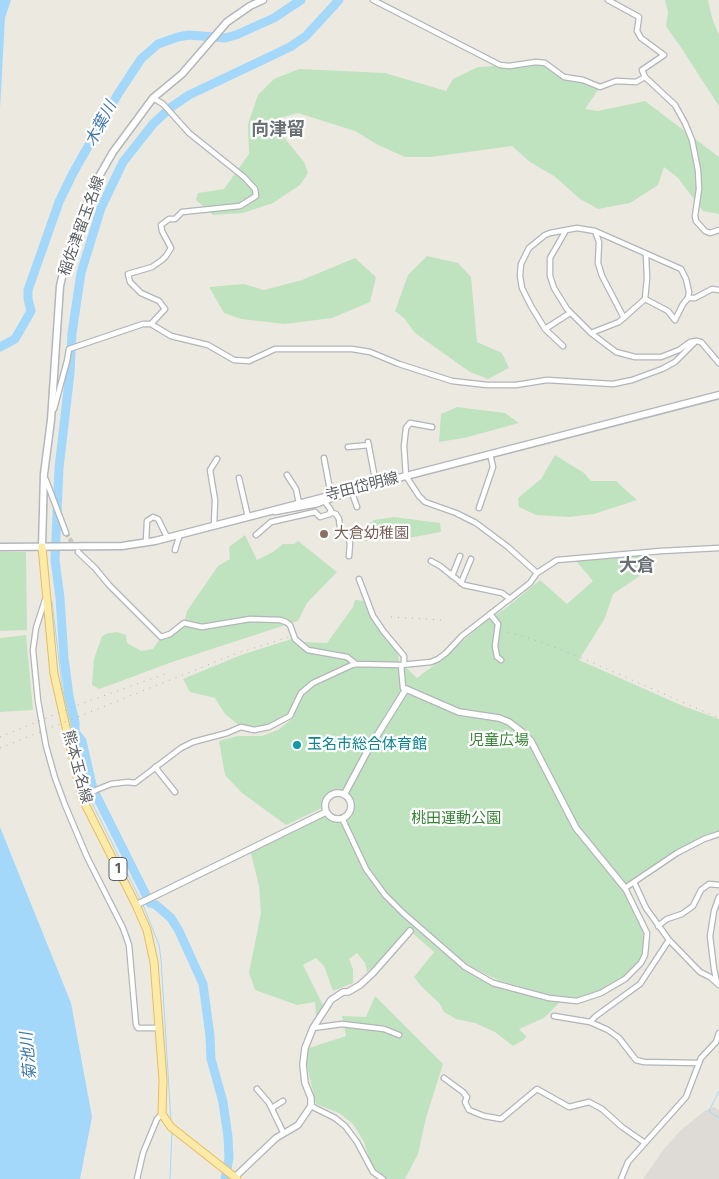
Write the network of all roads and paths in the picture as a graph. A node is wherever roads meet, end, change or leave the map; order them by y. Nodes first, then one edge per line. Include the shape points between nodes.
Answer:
1 (263, 0) edge
2 (373, 0) edge
3 (608, 0) edge
4 (645, 77) junction
5 (153, 98) junction
6 (719, 230) edge
7 (595, 231) junction
8 (565, 232) junction
9 (646, 255) junction
10 (719, 290) edge
11 (688, 298) junction
12 (645, 299) junction
13 (570, 313) junction
14 (624, 318) junction
15 (151, 324) junction
16 (545, 329) junction
17 (591, 333) junction
18 (696, 341) junction
19 (563, 346) dead end
20 (719, 363) edge
21 (718, 397) edge
22 (51, 420) junction
23 (432, 427) dead end
24 (348, 447) dead end
25 (490, 454) junction
26 (324, 458) dead end
27 (217, 459) dead end
28 (44, 474) junction
29 (287, 475) dead end
30 (406, 476) junction
31 (239, 478) dead end
32 (376, 484) junction
33 (351, 490) junction
34 (332, 495) junction
35 (326, 502) junction
36 (299, 503) junction
37 (316, 505) junction
38 (357, 507) dead end
39 (479, 508) dead end
40 (266, 512) junction
41 (315, 512) junction
42 (330, 512) junction
43 (248, 517) junction
44 (214, 525) junction
45 (66, 532) tunnel mouth
46 (180, 534) junction
47 (256, 535) dead end
48 (167, 537) junction
49 (146, 542) junction
50 (0, 547) edge
51 (42, 547) junction
52 (719, 548) edge
53 (175, 550) dead end
54 (78, 552) tunnel mouth
55 (350, 556) dead end
56 (460, 556) dead end
57 (471, 559) dead end
58 (431, 561) dead end
59 (537, 573) junction
60 (452, 576) junction
61 (358, 579) dead end
62 (461, 583) junction
63 (46, 596) junction
64 (510, 599) junction
65 (490, 614) junction
66 (501, 660) dead end
67 (356, 664) junction
68 (403, 665) junction
69 (406, 689) junction
70 (155, 767) junction
71 (175, 792) dead end
72 (344, 795) junction
73 (84, 797) junction
74 (326, 812) junction
75 (342, 818) junction
76 (719, 834) edge
77 (634, 882) junction
78 (719, 885) edge
79 (625, 888) junction
80 (719, 897) edge
81 (140, 903) junction
82 (658, 926) junction
83 (410, 931) dead end
84 (668, 940) junction
85 (718, 985) edge
86 (554, 1016) dead end
87 (590, 1022) junction
88 (159, 1028) junction
89 (313, 1028) junction
90 (719, 1033) edge
91 (399, 1035) dead end
92 (717, 1043) edge
93 (698, 1063) junction
94 (444, 1078) dead end
95 (256, 1089) dead end
96 (283, 1101) dead end
97 (312, 1106) junction
98 (272, 1108) junction
99 (162, 1114) junction
100 (283, 1132) junction
101 (645, 1143) junction
102 (234, 1177) edge
103 (137, 1179) edge
104 (383, 1179) edge
105 (621, 1179) edge

1 - 5 main road, 稲佐津留玉名線 via 236,15 182,74
2 - 4 street via 500,64 545,63 564,76 600,87 616,81 636,82
3 - 4 street via 639,17 637,31 641,38 664,55 642,70
4 - 6 street via 676,105 692,140 698,170 696,221 710,233
5 - 15 street via 163,104 189,133 244,177 256,196 240,206 182,212 162,225 171,248 166,256 152,267 128,274 130,282 140,293 159,300 165,309
5 - 22 main road, 稲佐津留玉名線 via 113,152 93,186 66,260 60,286
7 - 8 street via 577,228
7 - 9 street
7 - 14 street via 602,276
8 - 13 street via 550,258 549,268 554,288
8 - 16 street via 545,235 533,244 521,264 522,288
9 - 11 street via 681,269 686,279
9 - 12 street
10 - 11 street via 712,289
11 - 12 street via 675,320 668,311
12 - 14 street
13 - 16 street
13 - 17 street
14 - 17 street
15 - 18 street via 171,336 208,345 234,360 249,361 275,349 352,349 370,352 452,381 487,385 547,380 612,384 632,380 675,362
15 - 22 street via 134,326 69,349
16 - 19 street
17 - 18 street via 616,352 635,357 661,357
18 - 20 street via 701,342
21 - 25 main road, 寺田岱明線
22 - 28 main road, 稲佐津留玉名線
23 - 30 street via 410,423 406,428
24 - 32 street via 369,443
25 - 30 main road, 寺田岱明線
25 - 39 street via 493,467
26 - 34 street
27 - 44 street via 210,470 215,500
28 - 45 street
28 - 51 main road, 稲佐津留玉名線
29 - 36 street via 296,489
30 - 32 main road, 寺田岱明線
30 - 59 street via 425,502 476,523
31 - 43 street
32 - 33 main road, 寺田岱明線
33 - 34 main road, 寺田岱明線
33 - 35 street
33 - 38 street
34 - 36 main road, 寺田岱明線
35 - 37 street
35 - 42 street
36 - 40 main road, 寺田岱明線
37 - 40 street
37 - 41 street
40 - 43 main road, 寺田岱明線
41 - 42 street via 320,516
41 - 47 street via 271,522
42 - 55 street via 336,514 350,543
43 - 44 main road, 寺田岱明線
44 - 46 main road, 寺田岱明線
46 - 48 main road, 寺田岱明線
46 - 53 street
48 - 49 main road, 寺田岱明線
48 - 49 street via 158,519 153,517 147,521
49 - 51 main road, 寺田岱明線 via 122,546
50 - 51 main road, 寺田岱明線
51 - 63 main road, 熊本玉名線 / 1
52 - 59 street via 557,560
54 - 67 street via 161,637 184,623 202,627 250,619 280,620 290,625 295,639 308,650 347,657
56 - 60 street
57 - 62 street
58 - 60 street
59 - 64 street
60 - 62 street
61 - 68 street via 374,616 404,656
62 - 64 street via 502,593
63 - 73 main road, 熊本玉名線 / 1 via 54,674
63 - 88 street via 33,650 46,746 55,778 87,858 129,945 136,1025 138,1028
64 - 65 street
65 - 66 street via 498,624 495,646
65 - 68 street via 438,659
67 - 68 street
67 - 70 street via 313,683 301,693 290,716 270,727 254,730 241,727 204,738 181,748
68 - 69 street via 403,688
69 - 72 street
69 - 79 street via 459,712 499,718 522,732 539,755 576,828
70 - 71 street
70 - 73 street via 135,783 112,784
72 - 74 street via 336,793 329,797 325,804
72 - 75 street via 350,805
73 - 81 main road, 熊本玉名線 / 1
74 - 75 street via 333,818
74 - 81 street
75 - 79 street via 373,881 402,913 465,967 493,983 549,998 588,998 625,979 641,963 648,933
76 - 77 street via 704,838 677,853
77 - 79 street
77 - 82 street
78 - 82 street via 709,884 701,890 693,906
80 - 85 street via 710,936
81 - 88 main road, 熊本玉名線 / 1 via 154,962
82 - 84 street
83 - 89 street via 360,985 331,1000
84 - 85 street
84 - 87 street via 640,984
86 - 87 street
87 - 93 street via 614,1034 636,1060
88 - 99 main road, 熊本玉名線 / 1
89 - 91 street via 342,1024 384,1029
89 - 97 street via 302,1065
90 - 92 street
92 - 93 street
93 - 101 street via 686,1097
94 - 101 street via 464,1092 469,1110 484,1116 501,1119 537,1089 569,1107 589,1102
95 - 98 street
96 - 98 street
97 - 100 street via 298,1125
97 - 104 street via 345,1126 373,1172
98 - 100 street
99 - 102 main road via 171,1127
99 - 103 street via 143,1153
100 - 102 street
101 - 105 street via 628,1162

